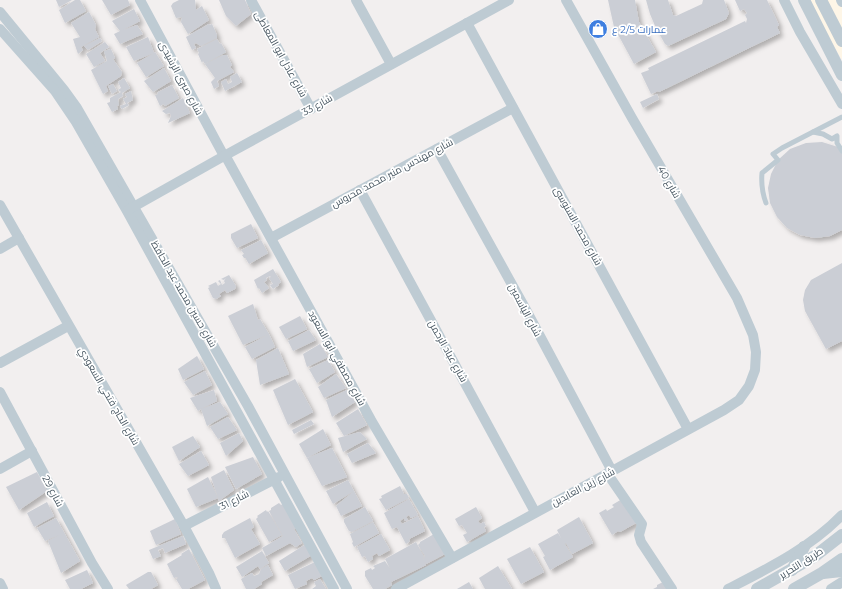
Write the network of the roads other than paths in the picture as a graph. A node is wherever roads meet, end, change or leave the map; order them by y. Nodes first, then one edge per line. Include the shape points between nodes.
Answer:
1 (140, 0) edge
2 (251, 0) edge
3 (356, 0) edge
4 (509, 0) edge
5 (566, 0) edge
6 (784, 0) edge
7 (804, 0) edge
8 (821, 0) edge
9 (0, 12) edge
10 (467, 23) junction
11 (0, 29) edge
12 (842, 41) edge
13 (391, 64) junction
14 (841, 72) edge
15 (842, 104) edge
16 (513, 108) junction
17 (311, 109) junction
18 (842, 117) edge
19 (813, 132) junction
20 (436, 149) junction
21 (842, 151) edge
22 (225, 156) junction
23 (360, 190) junction
24 (766, 203) dead end
25 (0, 205) edge
26 (131, 209) junction
27 (19, 238) junction
28 (271, 238) junction
29 (0, 249) edge
30 (68, 326) junction
31 (0, 363) edge
32 (755, 370) joint
33 (0, 392) edge
34 (688, 429) junction
35 (32, 451) junction
36 (0, 469) edge
37 (610, 472) junction
38 (284, 474) junction
39 (275, 480) junction
40 (535, 512) junction
41 (842, 515) edge
42 (184, 526) junction
43 (842, 535) edge
44 (804, 547) junction
45 (452, 558) junction
46 (842, 559) edge
47 (792, 570) junction
48 (842, 572) edge
49 (822, 574) junction
50 (842, 582) edge
51 (0, 583) edge
52 (413, 585) edge
53 (3, 589) edge
54 (108, 589) edge
55 (216, 589) edge
56 (334, 589) edge
57 (347, 589) edge
58 (396, 589) edge
59 (672, 589) edge
60 (728, 589) edge
61 (757, 589) edge
62 (794, 589) edge
63 (831, 589) edge

1 - 22 street, شارع صبرى الرشيدى
2 - 17 street, شارع عادل ابو المعاطى
3 - 13 street
4 - 10 street, شارع 33
5 - 32 street, شارع 40 via 635,125 737,298 753,335 756,352
6 - 15 street
7 - 14 street
8 - 12 street
9 - 26 street, شارع حسين محمد عبد الحافظ via 77,108
10 - 13 street, شارع 33
10 - 16 street, شارع محمد السنوسى
11 - 26 street, شارع حسين محمد عبد الحافظ via 55,91
13 - 17 street, شارع 33
16 - 20 street, شارع مهندس منير محمد محروس
16 - 34 street, شارع محمد السنوسى
17 - 22 street, شارع 33
18 - 19 lane
19 - 21 lane via 832,139 838,136 837,144
19 - 24 lane via 773,154 778,160 762,173 762,194
20 - 23 street, شارع مهندس منير محمد محروس
20 - 37 street, شارع الياسمين via 525,308
22 - 26 street, شارع 33
22 - 28 street, شارع مصطفي ابو السعود
23 - 28 street, شارع مهندس منير محمد محروس
23 - 40 street, شارع عباد الرحمن
25 - 27 street, شارع الحاج فتحي السعودي
26 - 38 street, شارع حسين محمد عبد الحافظ via 248,406
26 - 39 street, شارع حسين محمد عبد الحافظ
27 - 29 street
27 - 30 street, شارع الحاج فتحي السعودي
28 - 45 street, شارع مصطفي ابو السعود via 371,420
30 - 31 street
30 - 42 street, شارع الحاج فتحي السعودي
32 - 34 street, شارع زين العابدين via 749,386 739,400
33 - 35 street, شارع 29
34 - 37 street, شارع زين العابدين
35 - 36 street
35 - 54 street, شارع 29
37 - 40 street, شارع زين العابدين
37 - 59 street, شارع الياسمين via 642,524 639,535 641,542
38 - 39 street, شارع 31
38 - 57 street, شارع حسين محمد عبد الحافظ
39 - 42 street, شارع 31
39 - 56 street, شارع حسين محمد عبد الحافظ
40 - 45 street, شارع زين العابدين
41 - 44 street
42 - 55 street, شارع الحاج فتحي السعودي
43 - 47 street, طريق التحرير
44 - 47 street
44 - 60 street
45 - 52 street, شارع زين العابدين
46 - 49 street, طريق التحرير
47 - 61 street, طريق التحرير
48 - 49 street
49 - 62 street, طريق التحرير
50 - 63 street
51 - 53 street
52 - 58 street, شارع زين العابدين

